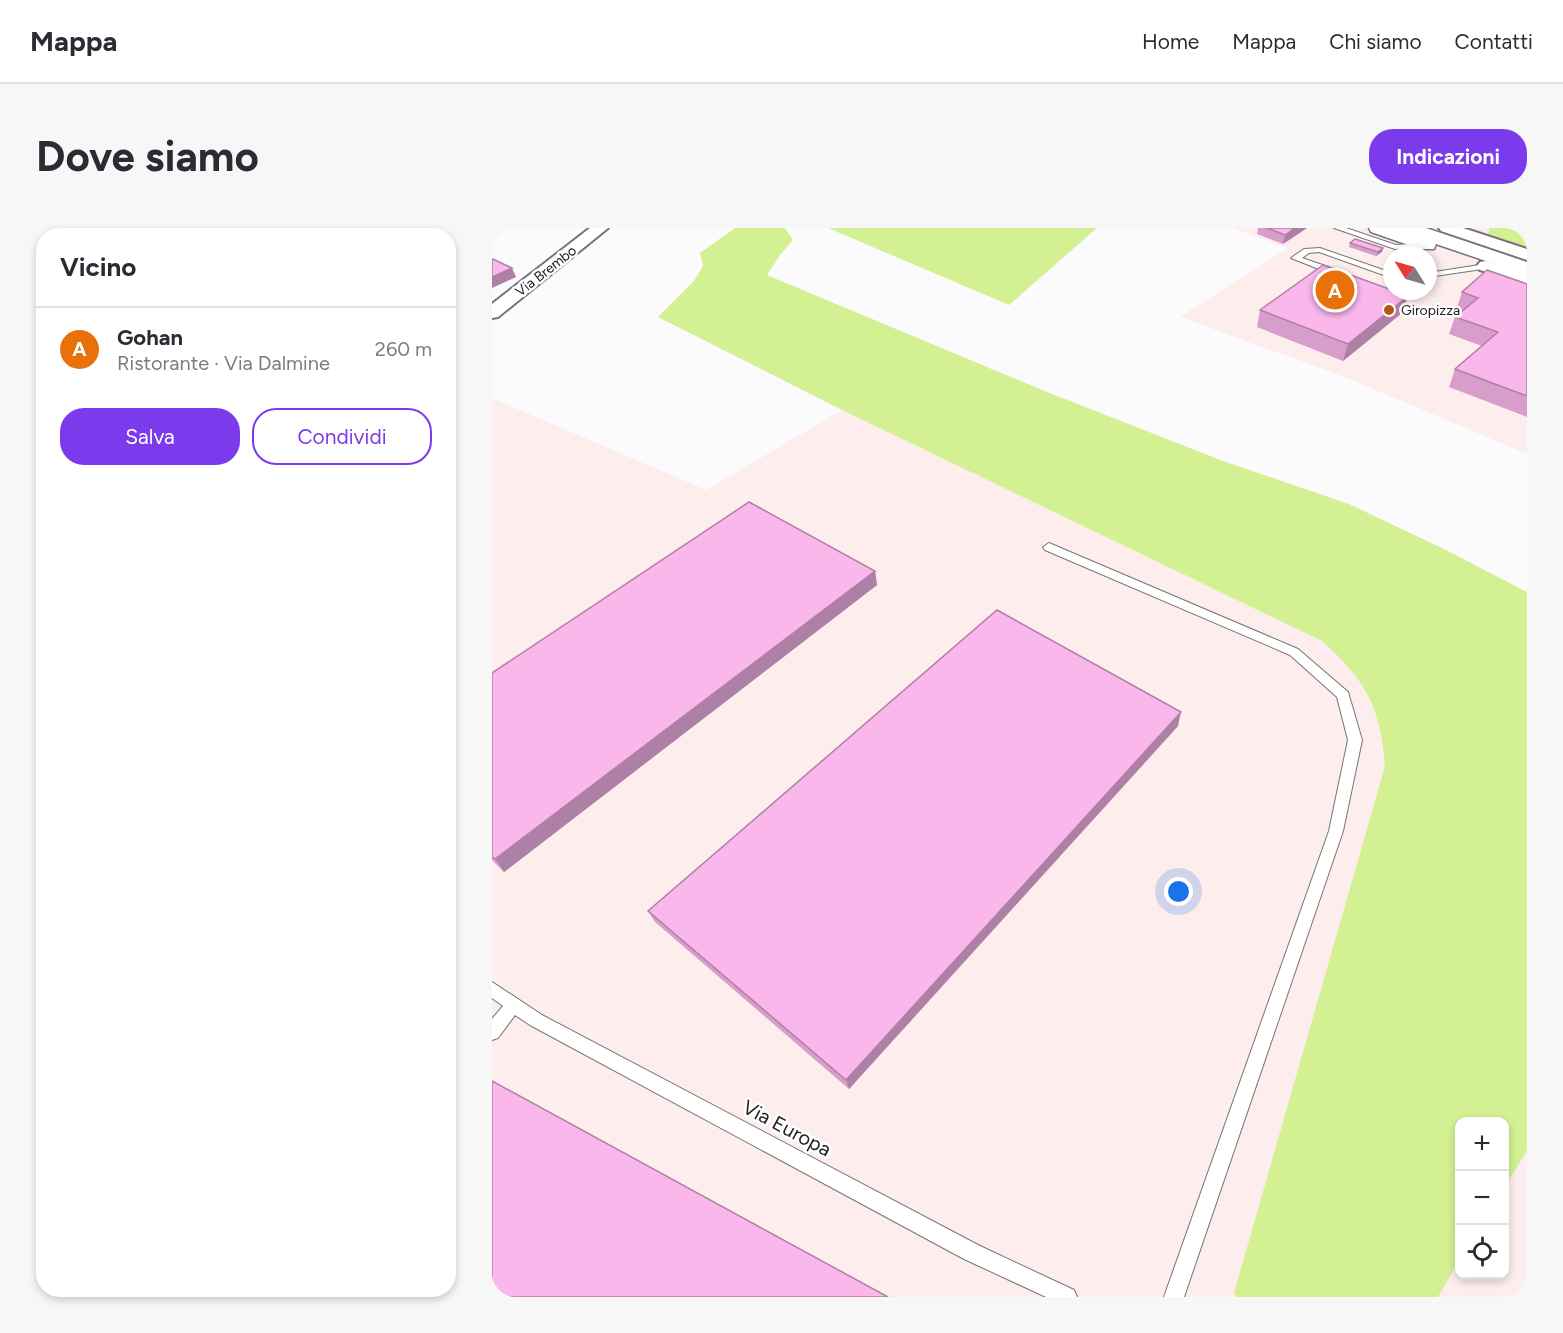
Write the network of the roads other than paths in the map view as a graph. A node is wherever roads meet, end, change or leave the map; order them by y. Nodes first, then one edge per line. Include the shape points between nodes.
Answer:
1 (600, 228) edge
2 (1338, 228) edge
3 (1378, 228) edge
4 (1407, 228) edge
5 (1447, 228) edge
6 (1464, 228) edge
7 (1480, 239) junction
8 (1426, 245) junction
9 (1527, 255) edge
10 (1486, 266) junction
11 (1527, 269) edge
12 (1383, 273) edge
13 (1437, 274) edge
14 (1351, 279) edge
15 (1527, 280) edge
16 (1374, 287) edge
17 (1383, 290) edge
18 (492, 314) edge
19 (1048, 547) dead end
20 (492, 989) edge
21 (514, 1004) junction
22 (492, 1032) edge
23 (1067, 1297) edge
24 (1174, 1297) edge

1 - 18 street, Via Brembo
2 - 8 lane via 1399,248
3 - 8 highway
4 - 11 highway
5 - 7 street
6 - 7 lane
7 - 9 street
8 - 10 highway
10 - 13 lane
10 - 15 street
12 - 14 lane via 1320,250 1307,251 1295,258
16 - 17 lane
19 - 24 lane via 1294,652 1344,695 1355,740 1336,831
20 - 21 lane, Via Europa
21 - 22 lane
21 - 23 lane, Via Europa via 536,1020 971,1252

